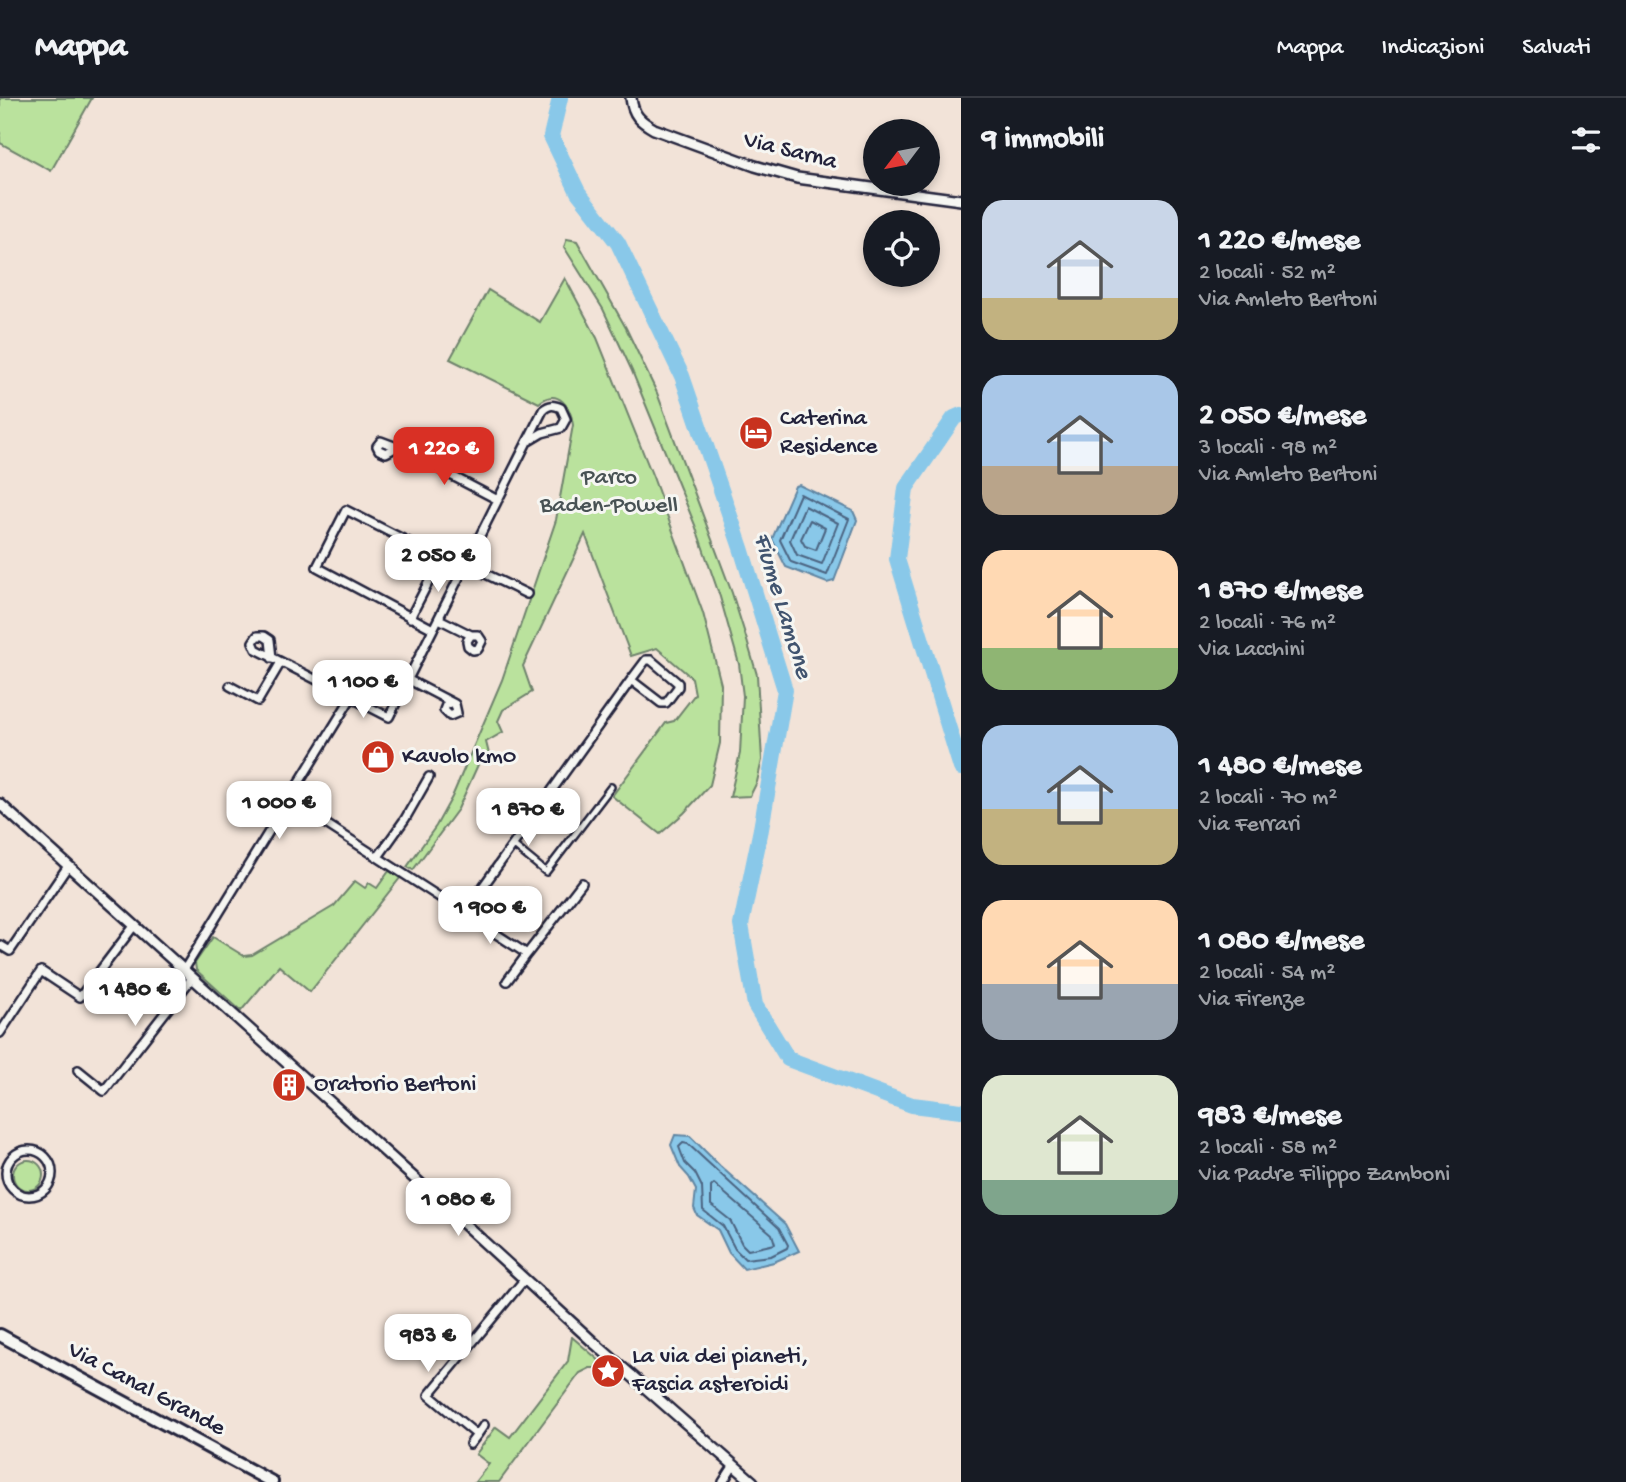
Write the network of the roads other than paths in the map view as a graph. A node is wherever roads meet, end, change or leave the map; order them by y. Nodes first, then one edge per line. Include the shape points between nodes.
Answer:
1 (631, 98) edge
2 (961, 200) edge
3 (527, 442) junction
4 (397, 447) dead end
5 (498, 499) junction
6 (441, 558) junction
7 (464, 566) junction
8 (527, 594) dead end
9 (411, 618) junction
10 (439, 619) junction
11 (433, 629) junction
12 (471, 635) dead end
13 (272, 658) dead end
14 (281, 662) junction
15 (409, 680) junction
16 (631, 680) junction
17 (230, 686) dead end
18 (351, 698) junction
19 (451, 703) dead end
20 (429, 777) dead end
21 (611, 787) dead end
22 (289, 800) junction
23 (0, 804) edge
24 (513, 845) junction
25 (378, 857) junction
26 (68, 866) junction
27 (582, 883) dead end
28 (464, 913) junction
29 (134, 926) junction
30 (0, 945) edge
31 (527, 954) junction
32 (184, 970) junction
33 (192, 978) junction
34 (507, 981) dead end
35 (0, 1033) edge
36 (78, 1070) dead end
37 (3, 1177) edge
38 (524, 1280) junction
39 (0, 1335) edge
40 (484, 1425) dead end
41 (477, 1435) junction
42 (470, 1444) dead end
43 (734, 1465) junction
44 (272, 1482) edge
45 (723, 1482) edge
46 (753, 1482) edge

1 - 2 street, Via Sarna via 635,114 654,129 768,171
3 - 3 street via 561,428 566,419 561,408 554,405 543,410
3 - 5 street
4 - 5 street
5 - 7 street
6 - 7 street
6 - 9 street
6 - 9 street via 346,510 340,521 317,567
7 - 8 street
7 - 10 street
9 - 11 street
10 - 11 street
10 - 12 street
11 - 15 street
13 - 14 street
14 - 17 street via 258,701
14 - 18 street
15 - 18 street via 389,717
15 - 19 street
16 - 16 street via 646,660 651,660 678,682 678,687 661,703
16 - 24 street
18 - 22 street
20 - 25 street
21 - 24 street via 546,872
22 - 25 street
22 - 32 street
23 - 26 street
24 - 28 street
25 - 28 street
26 - 29 street
26 - 30 street via 9,951
27 - 31 street
28 - 31 street
29 - 32 street
29 - 35 street via 80,997 41,971
31 - 34 street
32 - 33 street
33 - 36 street via 104,1091
33 - 38 street
37 - 37 street via 19,1195 35,1196 48,1187 52,1171 47,1158 26,1150 13,1156
38 - 41 street via 429,1395
38 - 43 street
39 - 44 main road, Via Canal Grande
40 - 41 street
41 - 42 street
43 - 45 street
43 - 46 street

